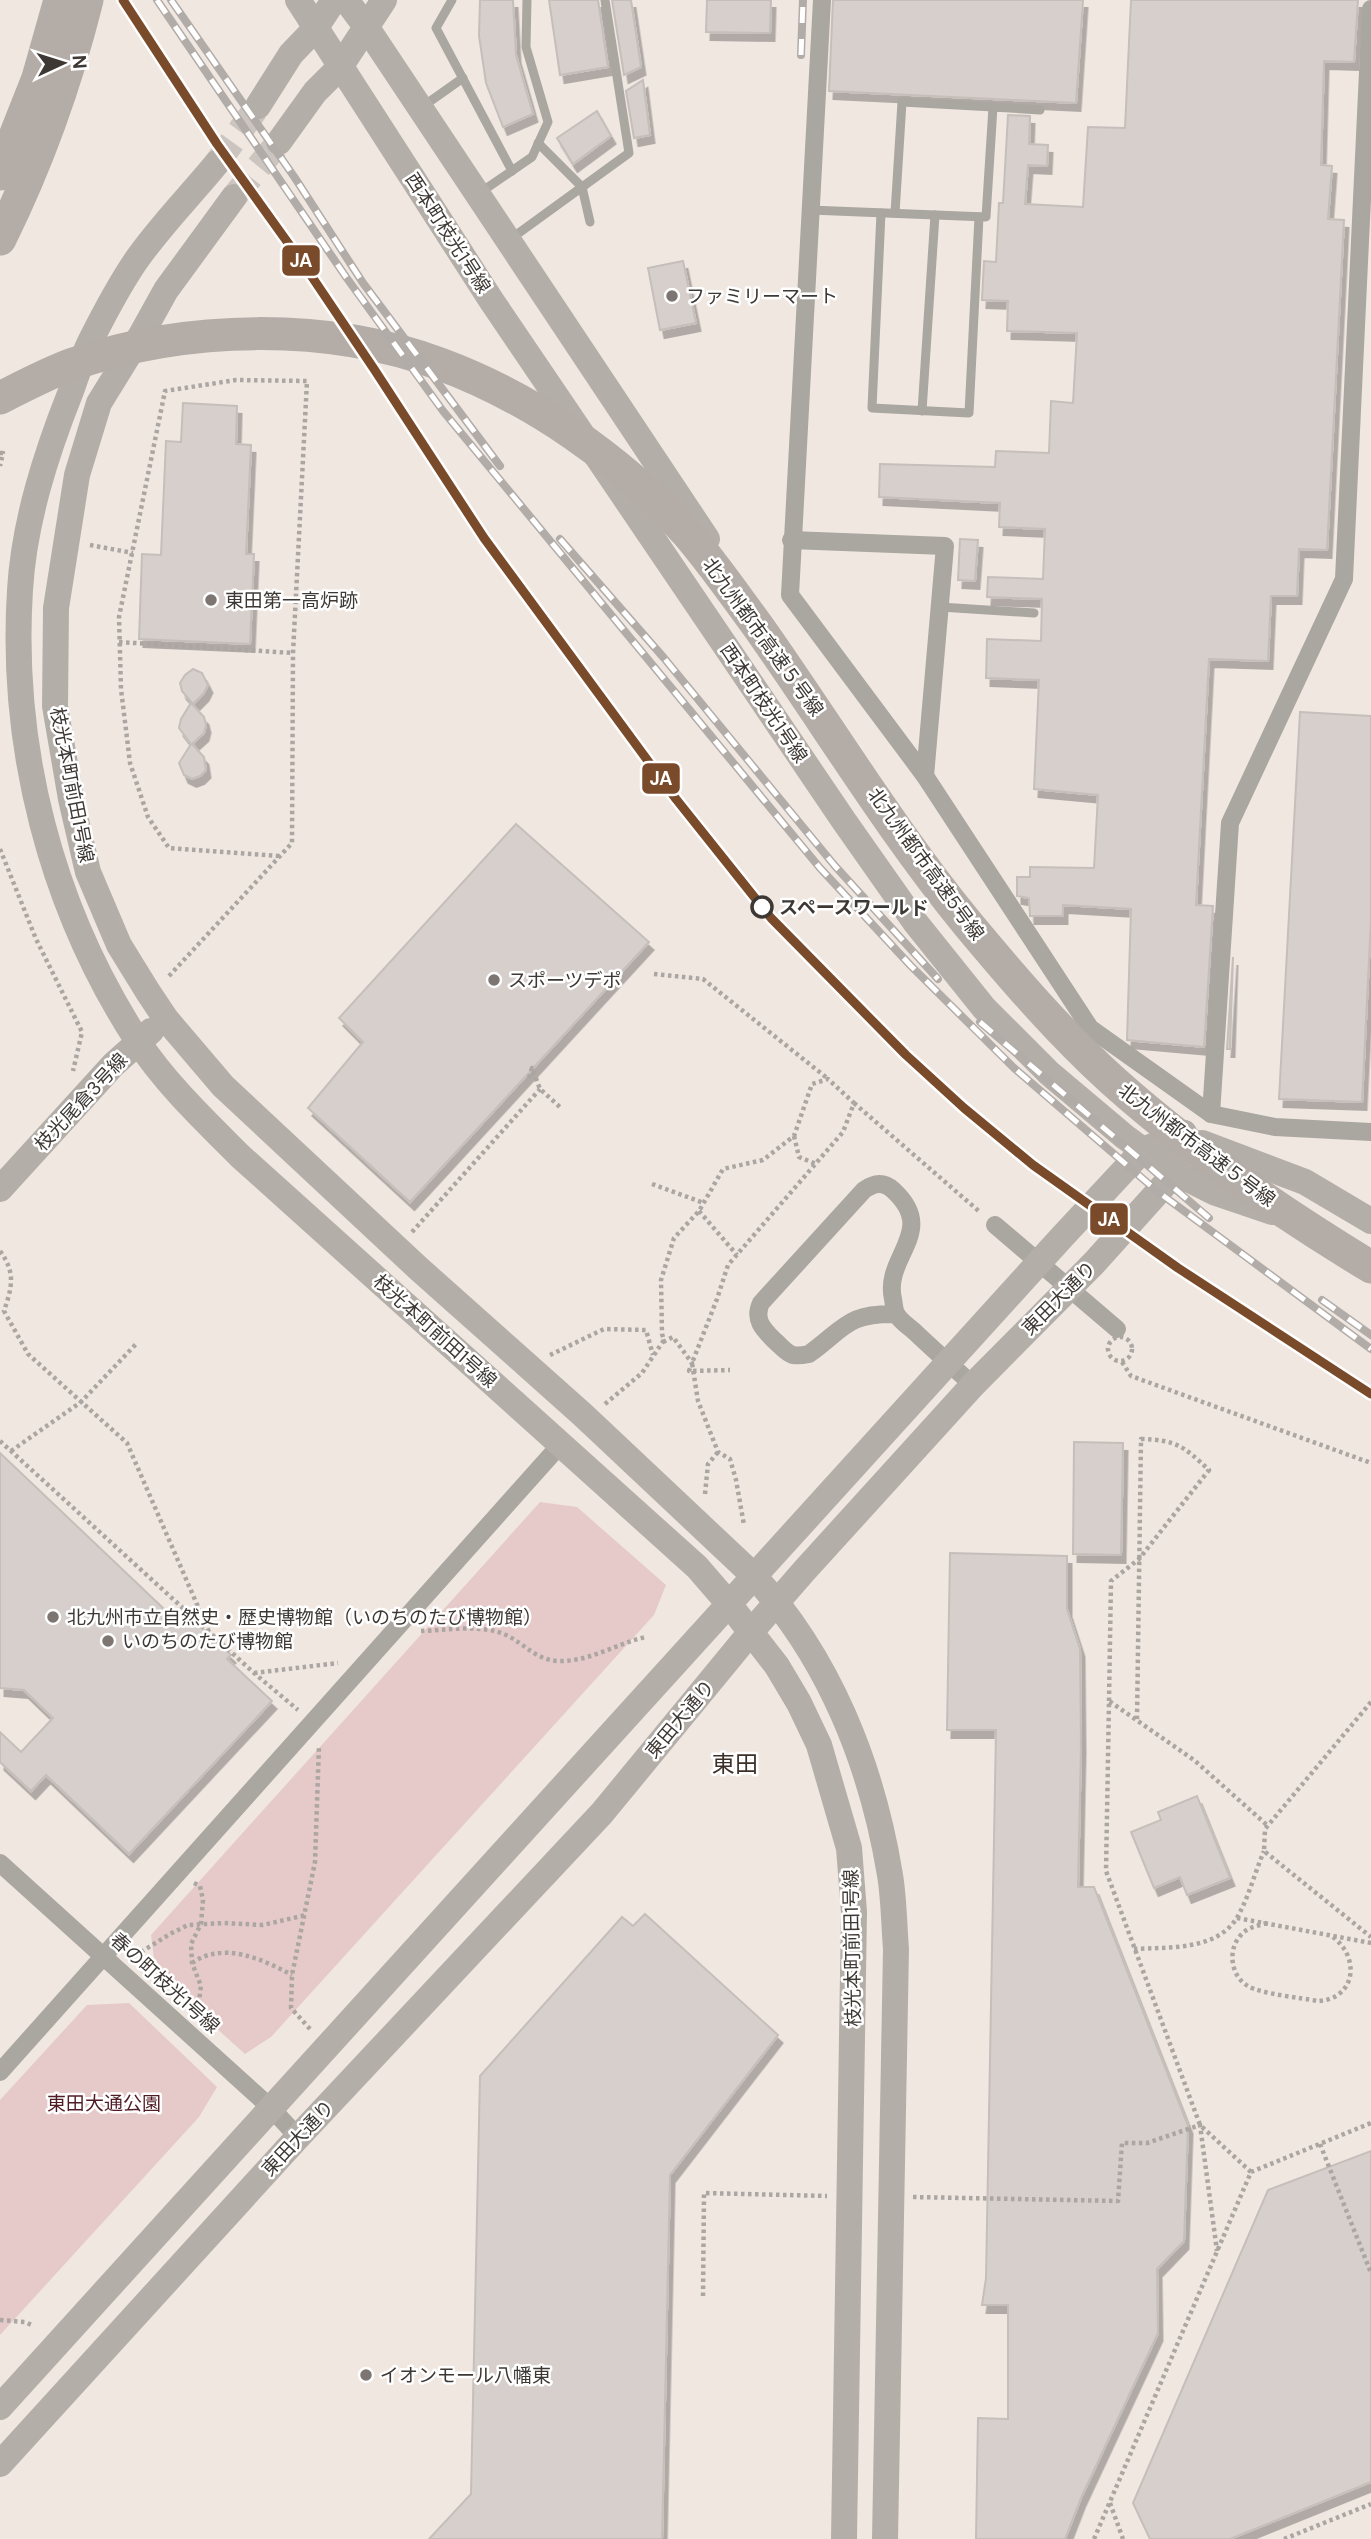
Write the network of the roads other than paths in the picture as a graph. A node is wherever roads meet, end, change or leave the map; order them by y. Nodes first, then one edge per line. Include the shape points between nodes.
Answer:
1 (60, 0) edge
2 (87, 0) edge
3 (298, 0) edge
4 (334, 0) edge
5 (346, 0) edge
6 (384, 0) edge
7 (452, 0) edge
8 (527, 0) edge
9 (605, 0) edge
10 (822, 0) edge
11 (1371, 9) edge
12 (367, 28) junction
13 (315, 29) junction
14 (340, 67) junction
15 (463, 78) junction
16 (258, 106) tunnel mouth
17 (993, 107) junction
18 (420, 108) junction
19 (1040, 110) dead end
20 (279, 142) tunnel mouth
21 (538, 143) junction
22 (216, 163) tunnel mouth
23 (512, 170) junction
24 (0, 174) edge
25 (582, 187) junction
26 (478, 194) junction
27 (234, 197) tunnel mouth
28 (810, 209) junction
29 (881, 213) junction
30 (895, 213) junction
31 (935, 215) junction
32 (979, 217) junction
33 (590, 222) dead end
34 (0, 239) edge
35 (508, 240) junction
36 (0, 398) edge
37 (922, 411) junction
38 (0, 422) edge
39 (791, 540) junction
40 (940, 607) junction
41 (1034, 613) dead end
42 (793, 676) junction
43 (925, 776) junction
44 (166, 1019) junction
45 (138, 1041) junction
46 (1210, 1114) junction
47 (1371, 1132) edge
48 (1184, 1133) junction
49 (1143, 1150) junction
50 (1175, 1172) junction
51 (0, 1189) edge
52 (1371, 1222) edge
53 (995, 1224) road end
54 (1371, 1258) edge
55 (1371, 1267) edge
56 (896, 1314) junction
57 (1117, 1329) dead end
58 (947, 1362) junction
59 (973, 1385) junction
60 (561, 1444) junction
61 (753, 1575) junction
62 (778, 1602) junction
63 (729, 1604) junction
64 (750, 1633) junction
65 (0, 1863) edge
66 (104, 1956) junction
67 (0, 2072) edge
68 (271, 2108) junction
69 (298, 2137) junction
70 (0, 2407) edge
71 (0, 2464) edge
72 (844, 2539) edge
73 (886, 2539) edge

1 - 24 highway via 38,78
2 - 34 highway via 50,126
3 - 13 street, 西本町枝光1号線
4 - 13 street
5 - 12 street
6 - 12 street
7 - 15 lane via 436,28
8 - 21 lane via 526,47 548,122
9 - 25 lane via 629,153
10 - 28 street
11 - 46 street via 1344,579 1230,823
12 - 14 street
12 - 18 street
13 - 14 street, 西本町枝光1号線
13 - 16 street via 291,54
14 - 20 street via 315,92
14 - 49 street, 西本町枝光1号線 via 499,311 915,922 984,1008 1049,1073
15 - 18 lane
15 - 23 lane
17 - 19 lane
17 - 30 lane via 902,102
17 - 32 lane via 986,217
18 - 26 street
21 - 23 lane via 532,157
21 - 25 lane
22 - 45 street, 枝光本町前田1号線 via 135,262 91,340 51,440 33,508 20,589 20,703 34,797 59,882 87,950
23 - 26 lane
25 - 33 lane
25 - 35 lane
26 - 35 street
27 - 44 street, 枝光本町前田1号線 via 166,290 99,403 77,475 56,608 55,706 88,872 119,945
28 - 29 lane
28 - 39 street
29 - 30 lane
29 - 37 lane via 872,408
30 - 31 lane
31 - 32 lane
31 - 37 lane
32 - 37 lane via 969,413
35 - 48 street via 898,829 1038,1004 1101,1068
36 - 42 highway, 北九州都市高速５号線 via 72,364 215,335 321,337 437,362 482,381 553,422 653,498 724,580
38 - 42 highway, 北九州都市高速5号線 via 102,375 209,352 325,354 379,364 475,401 604,479 696,560
39 - 40 street via 945,546
39 - 43 street via 790,595
40 - 41 lane
40 - 43 street
42 - 55 highway, 北九州都市高速5号線 via 924,867 1051,1020 1172,1130
43 - 46 street via 1090,1028
44 - 45 street, 枝光尾倉3号線
44 - 61 street, 枝光本町前田1号線 via 223,1086
45 - 51 street, 枝光尾倉3号線
45 - 60 street, 枝光本町前田1号線 via 196,1113 240,1156
46 - 47 street via 1275,1127
48 - 49 street, 東田大通り
48 - 50 street, 東田大通り
48 - 52 street via 1214,1149 1305,1182
49 - 50 street, 西本町枝光1号線
49 - 58 street, 東田大通り
50 - 54 street, 西本町枝光1号線 via 1216,1193 1350,1240
50 - 59 street, 東田大通り via 1094,1263
53 - 57 street
56 - 56 street via 864,1315 850,1321 801,1356 788,1353 765,1331 758,1310 864,1190 876,1183 900,1197 911,1216 910,1238 893,1275
56 - 58 street
58 - 59 street
58 - 61 street, 東田大通り
59 - 62 street, 東田大通り
60 - 63 street, 枝光本町前田1号線 via 697,1567
60 - 66 street
61 - 62 street, 枝光本町前田1号線
61 - 63 street, 東田大通り
62 - 64 street, 東田大通り
62 - 73 street, 枝光本町前田1号線 via 833,1691 854,1737 890,1876 896,1949
63 - 64 street, 枝光本町前田1号線
63 - 68 street, 東田大通り
64 - 69 street, 東田大通り via 602,1813
64 - 72 street, 枝光本町前田1号線 via 800,1703 819,1745 849,1848 854,2029
65 - 66 street, 春の町枝光1号線
66 - 67 street
66 - 68 street, 春の町枝光1号線
68 - 69 street, 春の町枝光1号線
68 - 70 street, 東田大通り
69 - 71 street, 東田大通り

